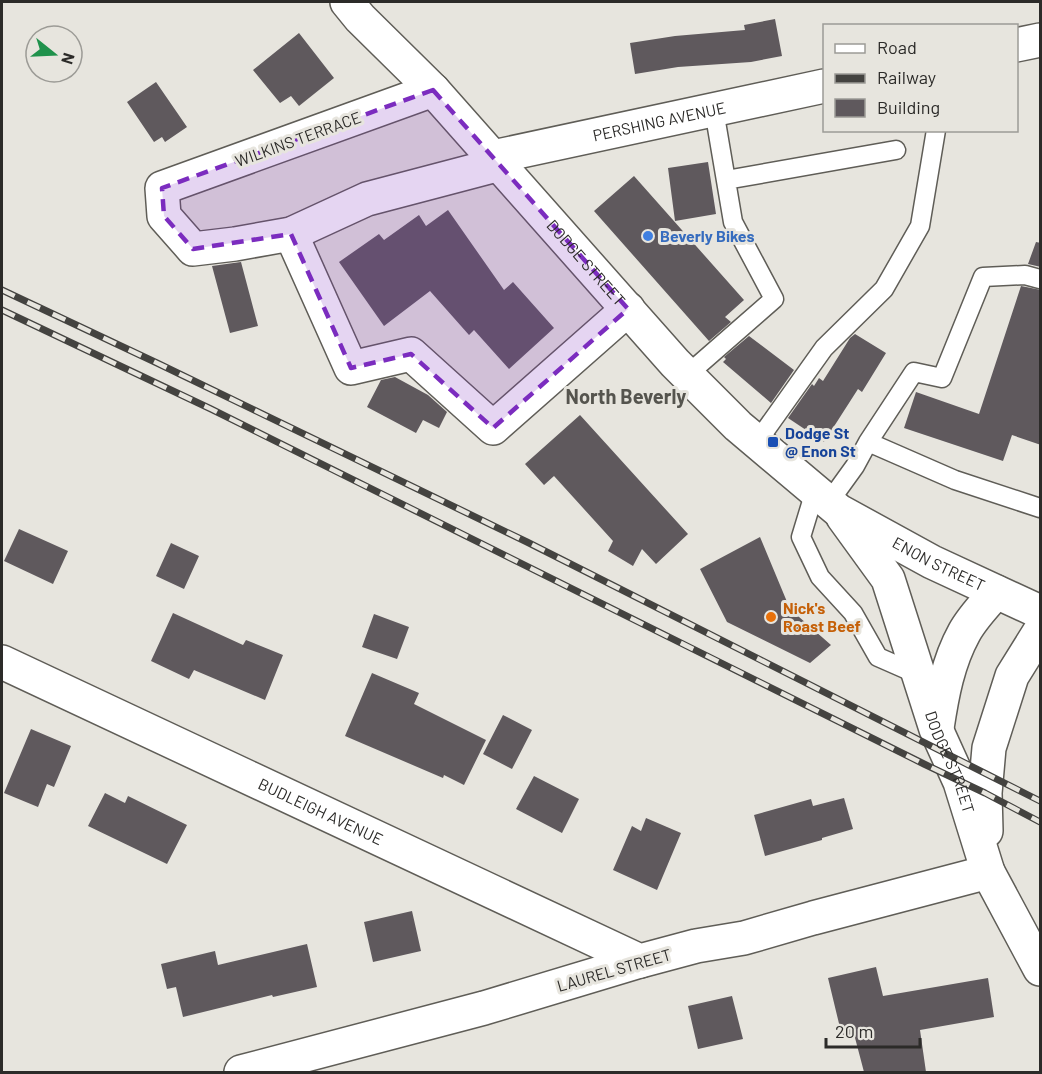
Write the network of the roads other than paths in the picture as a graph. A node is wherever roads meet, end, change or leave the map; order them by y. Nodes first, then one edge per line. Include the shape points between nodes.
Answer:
1 (347, 2) edge
2 (1041, 40) edge
3 (1018, 45) edge
4 (823, 86) edge
5 (433, 90) junction
6 (714, 110) junction
7 (936, 132) edge
8 (896, 150) dead end
9 (496, 161) junction
10 (726, 180) junction
11 (162, 188) joint
12 (291, 234) junction
13 (1041, 279) edge
14 (628, 309) junction
15 (687, 375) junction
16 (757, 442) junction
17 (868, 442) junction
18 (827, 502) junction
19 (1041, 508) edge
20 (996, 592) junction
21 (1041, 612) edge
22 (1041, 631) edge
23 (2, 662) edge
24 (919, 675) junction
25 (936, 729) junction
26 (988, 872) junction
27 (640, 961) junction
28 (1041, 969) edge
29 (241, 1072) edge

1 - 5 main road, DODGE STREET
2 - 3 main road
4 - 6 main road, PERSHING AVENUE
5 - 9 main road, DODGE STREET
5 - 11 main road, WILKINS TERRACE
6 - 9 main road, PERSHING AVENUE
6 - 10 lane
7 - 16 lane via 920,226 895,271 884,289 824,348
8 - 10 lane
9 - 12 main road, PERSHING AVENUE via 367,199
9 - 14 main road, DODGE STREET
10 - 15 lane via 733,222 774,299
11 - 12 main road, PERSHING AVENUE via 164,216 193,249
12 - 14 main road via 351,368 411,354 493,428
13 - 17 lane via 1025,275 983,277 942,378 914,372
14 - 15 main road, DODGE STREET
15 - 16 main road, DODGE STREET
16 - 18 main road, DODGE STREET
17 - 18 lane
17 - 19 lane via 956,480
18 - 20 main road, ENON STREET via 932,562
18 - 24 main road via 888,579
18 - 24 lane via 801,537 820,577 853,613 878,657
20 - 21 main road, ENON STREET
20 - 25 main road, DODGE STREET via 964,632 951,663
22 - 26 main road, DODGE STREET via 1012,676 989,748 985,793
23 - 27 main road, BUDLEIGH AVENUE
24 - 25 main road
25 - 26 main road, DODGE STREET via 960,782
26 - 27 main road, LAUREL STREET via 744,938
26 - 28 main road, DODGE STREET
27 - 29 main road, LAUREL STREET via 484,1008

